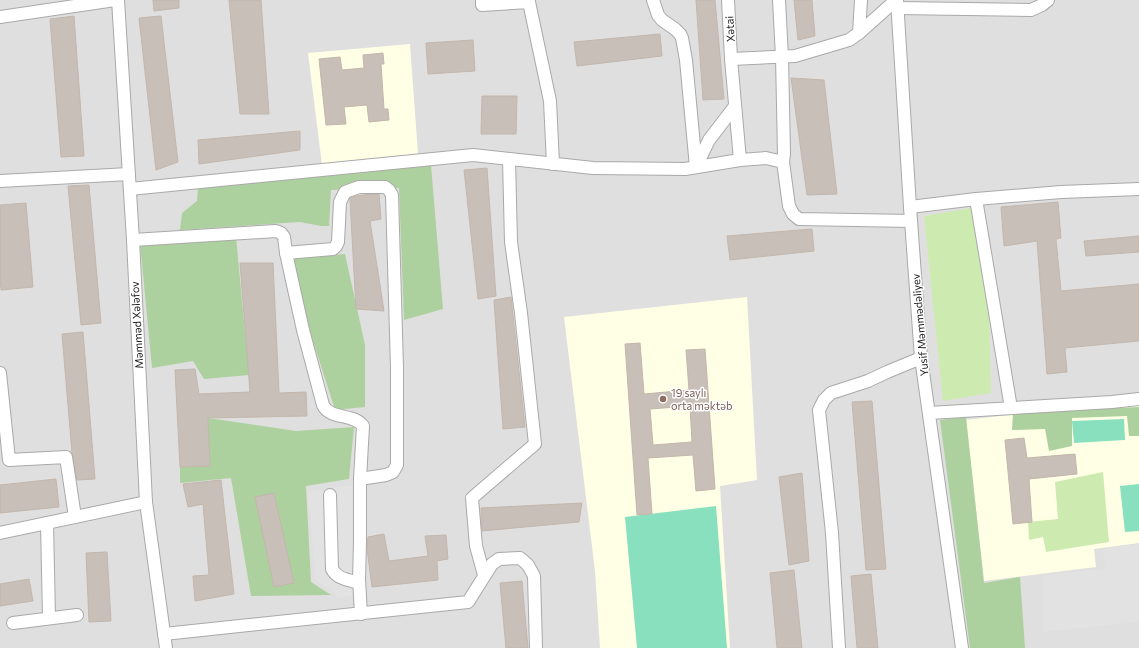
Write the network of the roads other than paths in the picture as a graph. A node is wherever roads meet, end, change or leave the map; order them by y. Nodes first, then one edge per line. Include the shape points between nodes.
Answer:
1 (115, 0) edge
2 (118, 0) edge
3 (482, 0) edge
4 (653, 0) edge
5 (728, 0) edge
6 (779, 0) edge
7 (861, 0) edge
8 (1048, 0) edge
9 (897, 3) edge
10 (0, 17) edge
11 (859, 33) junction
12 (782, 57) junction
13 (731, 59) junction
14 (736, 106) junction
15 (509, 159) junction
16 (740, 160) junction
17 (782, 162) junction
18 (553, 164) junction
19 (696, 167) junction
20 (129, 174) junction
21 (0, 181) edge
22 (130, 189) junction
23 (1139, 189) edge
24 (976, 199) junction
25 (910, 207) junction
26 (911, 221) junction
27 (133, 240) junction
28 (286, 253) junction
29 (921, 358) junction
30 (0, 373) edge
31 (1139, 399) edge
32 (1011, 408) junction
33 (929, 413) junction
34 (360, 479) junction
35 (330, 495) dead end
36 (146, 502) junction
37 (75, 517) junction
38 (47, 523) junction
39 (0, 533) edge
40 (484, 575) junction
41 (359, 584) junction
42 (361, 614) junction
43 (76, 615) dead end
44 (48, 618) junction
45 (13, 622) dead end
46 (164, 634) junction
47 (166, 648) edge
48 (536, 648) edge
49 (839, 648) edge
50 (962, 648) edge

1 - 10 street
2 - 20 street, Məmməd Xələfov
3 - 18 street via 482,5 529,2 550,101
4 - 19 street via 662,20 675,29 682,38
5 - 13 street, Xətai
6 - 12 street
7 - 11 street
8 - 9 street via 1031,10
9 - 11 street
9 - 25 street, Yusif Məmmədəliyev
11 - 12 street via 826,48
12 - 13 street
12 - 17 street
13 - 14 street, Xətai
14 - 16 street, Xətai
14 - 19 street via 709,140
15 - 18 street
15 - 22 street via 473,155
15 - 40 street via 511,242 535,444 472,498 476,546
16 - 17 street via 766,158
16 - 19 street
17 - 26 street via 789,206 799,219
18 - 19 street via 594,168
20 - 21 street
20 - 22 street, Məmməd Xələfov
22 - 27 street, Məmməd Xələfov
23 - 24 street
24 - 25 street
24 - 32 street
25 - 26 street, Yusif Məmmədəliyev
26 - 29 street, Yusif Məmmədəliyev
27 - 28 street via 276,231 284,237
27 - 36 street, Məmməd Xələfov
28 - 34 street via 303,330 325,409 331,414 343,416 363,426
28 - 34 street via 333,249 336,246 340,202 345,192 359,187 385,187 390,190 397,368 397,465 393,472 386,475
29 - 33 street, Yusif Məmmədəliyev
29 - 49 street via 868,381 831,393 819,410 832,533
30 - 37 street via 9,460 66,457
31 - 32 street
32 - 33 street
33 - 50 street, Yusif Məmmədəliyev
34 - 41 street
35 - 41 street via 332,569 339,577
36 - 37 street
36 - 46 street, Məmməd Xələfov
37 - 38 street
38 - 39 street
38 - 44 street
40 - 42 street via 468,602
40 - 48 street via 499,559 520,558 528,565 534,576
41 - 42 street
42 - 46 street
43 - 44 street
44 - 45 street
46 - 47 street, Məmməd Xələfov

